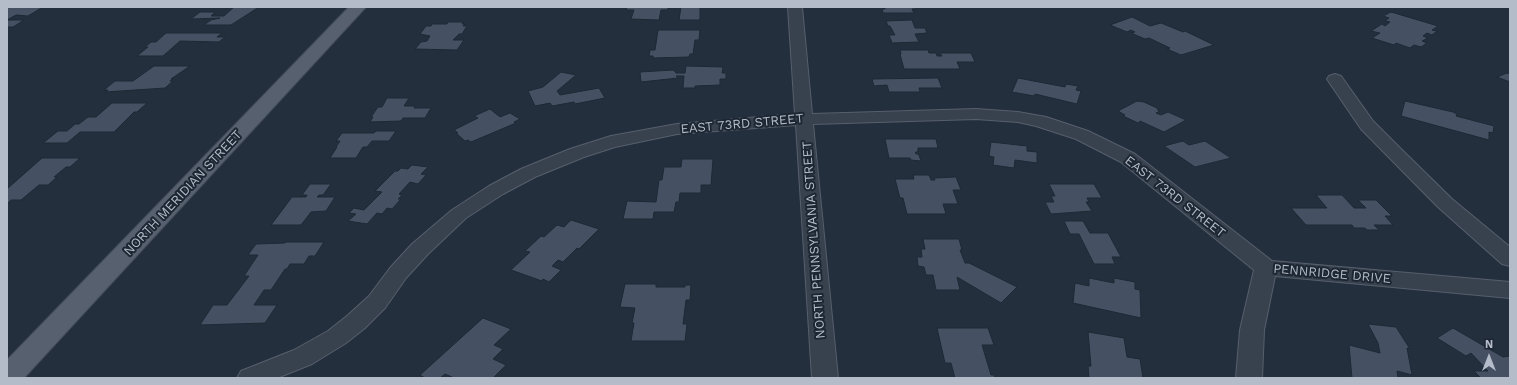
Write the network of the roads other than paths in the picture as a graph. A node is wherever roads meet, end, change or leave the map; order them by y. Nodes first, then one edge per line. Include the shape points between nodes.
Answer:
1 (358, 7) edge
2 (795, 7) edge
3 (1335, 79) dead end
4 (805, 119) junction
5 (1510, 259) edge
6 (1266, 268) junction
7 (1510, 290) edge
8 (7, 378) edge
9 (250, 378) edge
10 (825, 378) edge
11 (1249, 378) edge

1 - 8 main road, NORTH MERIDIAN STREET
2 - 4 street, NORTH PENNSYLVANIA STREET
3 - 5 street via 1367,125 1395,154
4 - 6 street, EAST 73RD STREET via 987,114 1018,117 1063,128 1128,158
4 - 9 street, EAST 73RD STREET via 650,133 577,153 528,173 459,214 404,266 377,302 337,337 291,362
4 - 10 street, NORTH PENNSYLVANIA STREET
6 - 7 street, PENNRIDGE DRIVE
6 - 11 street, PENNRIDGE DRIVE via 1252,330

